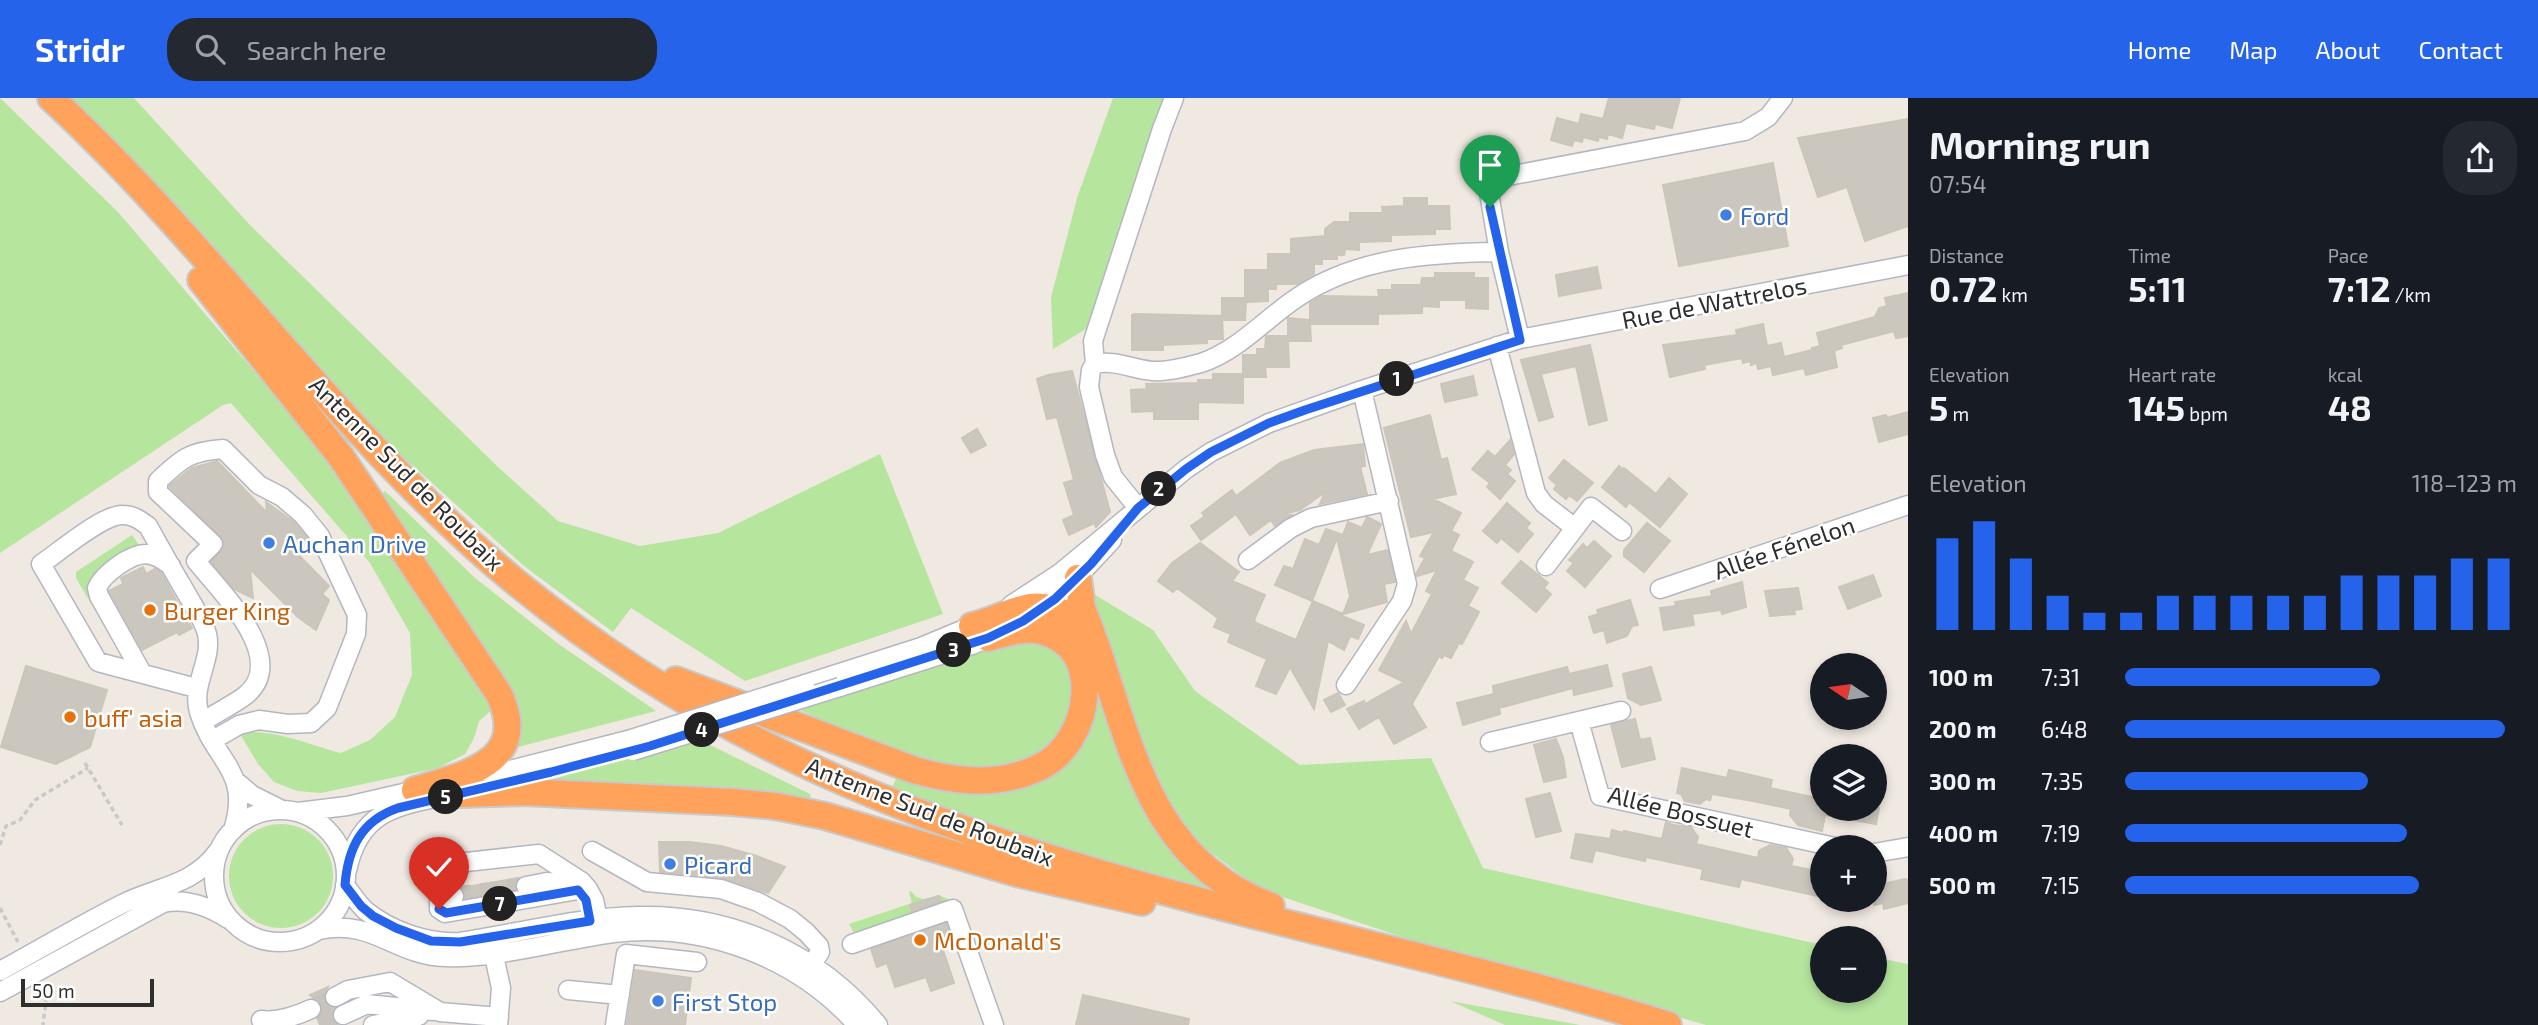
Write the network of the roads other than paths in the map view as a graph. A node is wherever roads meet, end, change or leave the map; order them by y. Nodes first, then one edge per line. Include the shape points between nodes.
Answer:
1 (32, 98) edge
2 (51, 98) edge
3 (1174, 98) edge
4 (1783, 98) edge
5 (154, 221) junction
6 (1499, 253) junction
7 (1908, 265) edge
8 (1520, 340) junction
9 (1497, 346) junction
10 (1095, 364) junction
11 (1362, 390) junction
12 (1389, 501) junction
13 (1908, 505) edge
14 (1138, 508) junction
15 (1575, 528) junction
16 (1622, 531) dead end
17 (1248, 560) dead end
18 (171, 566) junction
19 (1546, 566) dead end
20 (1078, 578) junction
21 (1660, 589) dead end
22 (539, 600) junction
23 (1043, 607) junction
24 (980, 632) junction
25 (1095, 642) junction
26 (142, 673) junction
27 (1346, 685) dead end
28 (196, 688) junction
29 (1621, 711) dead end
30 (204, 721) junction
31 (1579, 721) junction
32 (213, 740) junction
33 (1490, 742) dead end
34 (630, 746) junction
35 (237, 783) junction
36 (415, 790) junction
37 (460, 794) junction
38 (289, 811) junction
39 (233, 830) junction
40 (1810, 841) edge
41 (1908, 847) edge
42 (220, 848) junction
43 (592, 851) dead end
44 (1887, 851) edge
45 (552, 862) junction
46 (345, 880) junction
47 (547, 882) junction
48 (526, 886) tunnel mouth
49 (578, 890) junction
50 (1217, 918) junction
51 (231, 921) junction
52 (596, 928) junction
53 (318, 930) junction
54 (852, 943) dead end
55 (491, 945) junction
56 (1431, 960) junction
57 (696, 962) dead end
58 (0, 971) edge
59 (807, 972) junction
60 (568, 990) dead end
61 (0, 992) edge
62 (620, 995) junction
63 (335, 997) tunnel mouth
64 (311, 1009) tunnel mouth
65 (440, 1012) junction
66 (343, 1015) tunnel mouth
67 (496, 1021) edge
68 (274, 1023) edge
69 (373, 1025) edge
70 (615, 1025) edge
71 (857, 1025) edge
72 (878, 1025) edge
73 (994, 1025) edge
74 (1621, 1025) edge
75 (1668, 1025) edge

1 - 5 highway, Antenne Sud de Roubaix
2 - 22 highway, Antenne Sud de Roubaix via 162,210 400,473 469,541
3 - 10 street via 1093,341
4 - 6 street via 1768,117 1745,131 1498,178 1489,193
5 - 36 highway via 348,466 505,705 507,735 490,761
5 - 50 highway, Antenne Sud de Roubaix via 373,463 439,529 526,606 611,668 728,740 854,800 1040,867
6 - 8 street
6 - 10 street via 1409,257 1347,272 1296,298 1227,350 1179,369
7 - 8 street, Rue de Wattrelos
8 - 9 street, Rue de Wattrelos
9 - 11 street, Rue de Wattrelos
9 - 15 street via 1536,493
10 - 14 street via 1088,379 1105,455 1117,483
11 - 12 street
11 - 14 street, Rue de Wattrelos via 1269,423 1211,452
12 - 17 street via 1311,518
12 - 27 street via 1407,576 1405,593
13 - 21 street, Allée Fénelon
14 - 20 street
14 - 24 street
15 - 16 street via 1591,507
15 - 19 street
18 - 26 street via 158,557 135,556 106,574 97,588
18 - 26 street via 148,526 136,517 120,514 96,525 41,564 98,662
18 - 28 street via 207,634
20 - 23 street
20 - 25 highway via 1082,608
22 - 24 highway via 642,664 687,685 914,770 974,781 1009,778 1055,758 1073,736 1086,692 1079,665 1057,638 1027,629
22 - 56 highway, Antenne Sud de Roubaix via 680,698 789,757 897,804 1124,880
23 - 24 highway via 1030,607
23 - 25 highway via 1073,618
24 - 34 street, bridge via 805,684
24 - 34 street, bridge via 840,687
25 - 56 highway via 1152,799 1164,822 1201,866 1260,902 1360,932
26 - 28 street
28 - 30 street
29 - 31 street
30 - 32 street
30 - 32 street via 247,695 259,675 260,653 253,633 196,561 213,544 158,492 158,481 181,459 201,450 223,449 259,485 282,497 312,525 357,615 356,634 327,708 311,723 259,720 239,724
31 - 33 street
31 - 40 street, Allée Bossuet via 1600,796
32 - 35 street
34 - 36 street
34 - 37 street
35 - 38 street via 271,806
35 - 39 street via 239,809
36 - 38 street via 347,806
37 - 46 street via 398,808 372,820 354,846
37 - 50 highway via 553,794 775,806 825,816 1020,874
38 - 39 street via 262,813
38 - 46 street via 315,821 331,835 342,854
39 - 42 street
41 - 44 street
42 - 51 street via 214,869 216,892
42 - 58 street via 187,879 122,904
43 - 59 street via 647,882 721,889 790,919 814,939 820,952
45 - 47 street
45 - 49 street via 539,854 448,864 441,870 446,892 439,909 446,913
45 - 52 street via 588,889 594,900
46 - 53 street via 339,906
46 - 55 street via 366,911 410,934 431,941
47 - 48 street
47 - 49 street
49 - 52 street
50 - 74 highway, Antenne Sud de Roubaix
51 - 53 street via 248,934 279,943
51 - 61 street via 202,905 163,903
52 - 55 street
52 - 59 street via 699,936
53 - 55 street via 360,928 438,957 456,957
54 - 73 street via 953,909
55 - 67 street via 498,976
56 - 75 highway, Antenne Sud de Roubaix
57 - 62 street via 626,954
59 - 71 street
59 - 72 street via 851,995
60 - 62 street
62 - 70 street
63 - 65 street via 390,982
64 - 68 street
65 - 66 street via 367,1004
65 - 67 street
65 - 69 street

